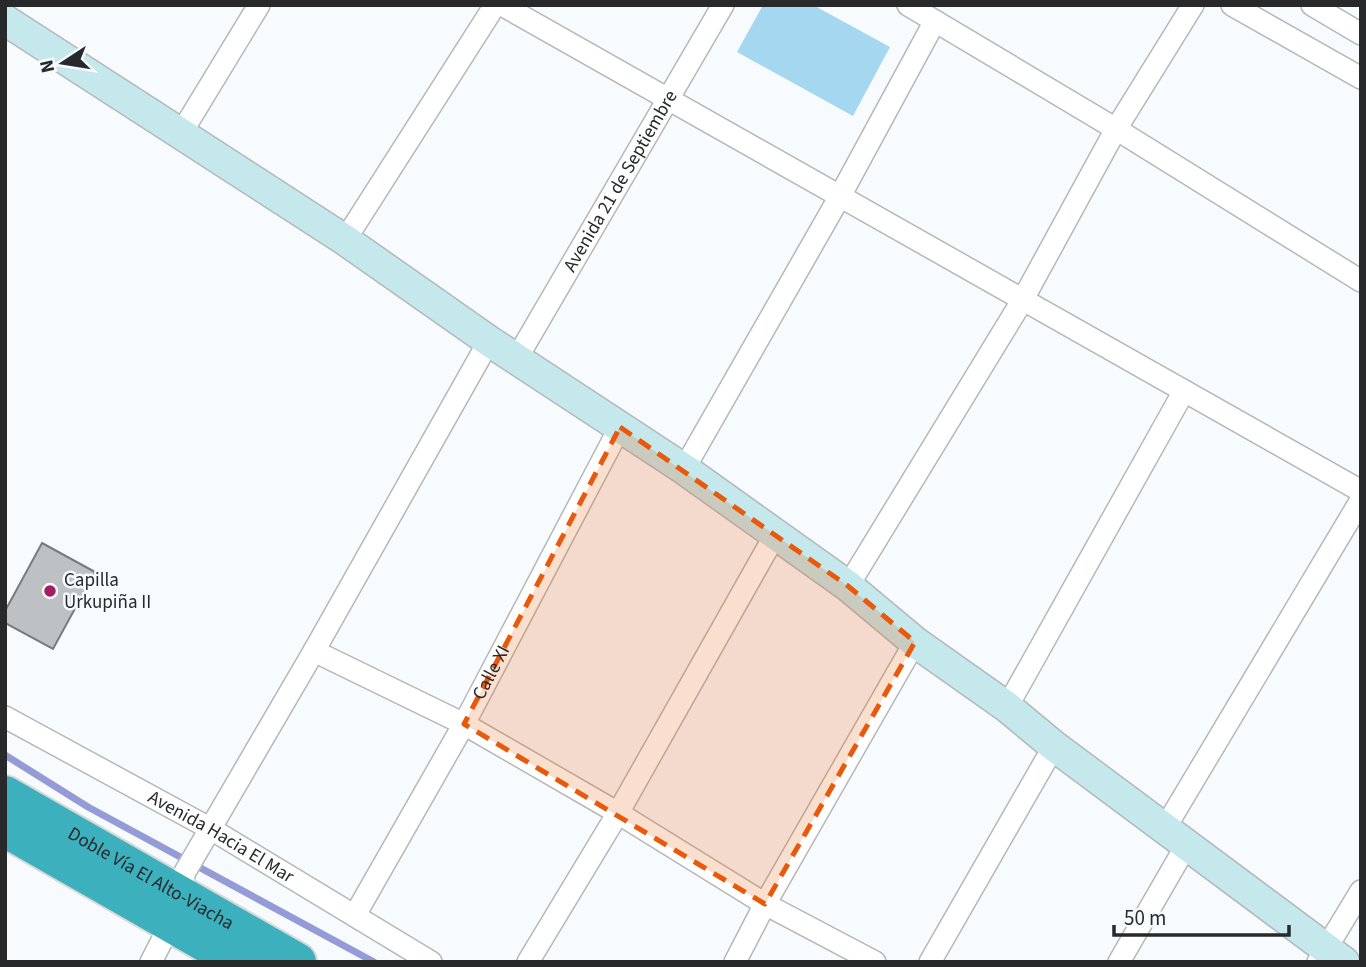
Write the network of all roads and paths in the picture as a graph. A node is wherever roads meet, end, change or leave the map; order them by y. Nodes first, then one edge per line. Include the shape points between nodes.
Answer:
1 (259, 5) edge
2 (495, 5) edge
3 (502, 5) edge
4 (723, 5) edge
5 (908, 5) edge
6 (1193, 5) edge
7 (1232, 5) edge
8 (1312, 5) edge
9 (5, 20) edge
10 (935, 21) junction
11 (1361, 34) edge
12 (1361, 78) edge
13 (669, 98) junction
14 (1116, 129) junction
15 (180, 135) junction
16 (839, 198) junction
17 (345, 240) junction
18 (1361, 281) edge
19 (1022, 301) junction
20 (489, 341) junction
21 (517, 358) junction
22 (1184, 391) junction
23 (620, 428) junction
24 (684, 469) junction
25 (1361, 491) edge
26 (1361, 500) edge
27 (775, 535) junction
28 (848, 586) junction
29 (915, 642) junction
30 (314, 651) junction
31 (1007, 707) junction
32 (5, 717) edge
33 (464, 724) junction
34 (1055, 746) junction
35 (5, 795) edge
36 (618, 813) junction
37 (5, 828) edge
38 (211, 829) junction
39 (1176, 836) junction
40 (1361, 891) edge
41 (178, 896) junction
42 (765, 904) junction
43 (355, 915) junction
44 (1330, 957) edge
45 (150, 962) edge
46 (239, 962) edge
47 (297, 962) edge
48 (431, 962) edge
49 (528, 962) edge
50 (735, 962) edge
51 (875, 962) edge
52 (930, 962) edge
53 (1119, 962) edge

1 - 15 street
2 - 17 street
3 - 13 street
4 - 13 street, Avenida 21 de Septiembre
5 - 10 street
6 - 14 street
7 - 12 street
8 - 11 street
9 - 15 street
10 - 14 street
10 - 16 street
13 - 16 street
13 - 21 street, Avenida 21 de Septiembre
14 - 18 street
14 - 19 street
15 - 17 street
16 - 19 street
16 - 24 street
17 - 20 street
19 - 22 street
19 - 28 street
20 - 21 street
20 - 30 street
21 - 23 street
22 - 25 street
22 - 31 street
23 - 24 street
23 - 33 street, Calle XI
24 - 27 street
26 - 39 street
27 - 28 street
27 - 36 street
28 - 29 street
29 - 31 street
29 - 42 street
30 - 33 street
30 - 38 street
31 - 34 street
32 - 38 street, Avenida Hacia El Mar
33 - 36 street
33 - 43 street, Calle XI
34 - 39 street
34 - 52 street
35 - 41 highway, Doble Vía El Alto-Viacha
36 - 42 street
36 - 49 street
37 - 41 highway, Doble Vía El Alto-Viacha
38 - 41 street
38 - 43 street, Avenida Hacia El Mar
39 - 44 street
39 - 53 street
40 - 44 street
41 - 45 street
41 - 46 highway, Doble Vía El Alto-Viacha
41 - 47 highway, Doble Vía El Alto-Viacha
42 - 50 street
42 - 51 street
43 - 48 street, Avenida Hacia El Mar

